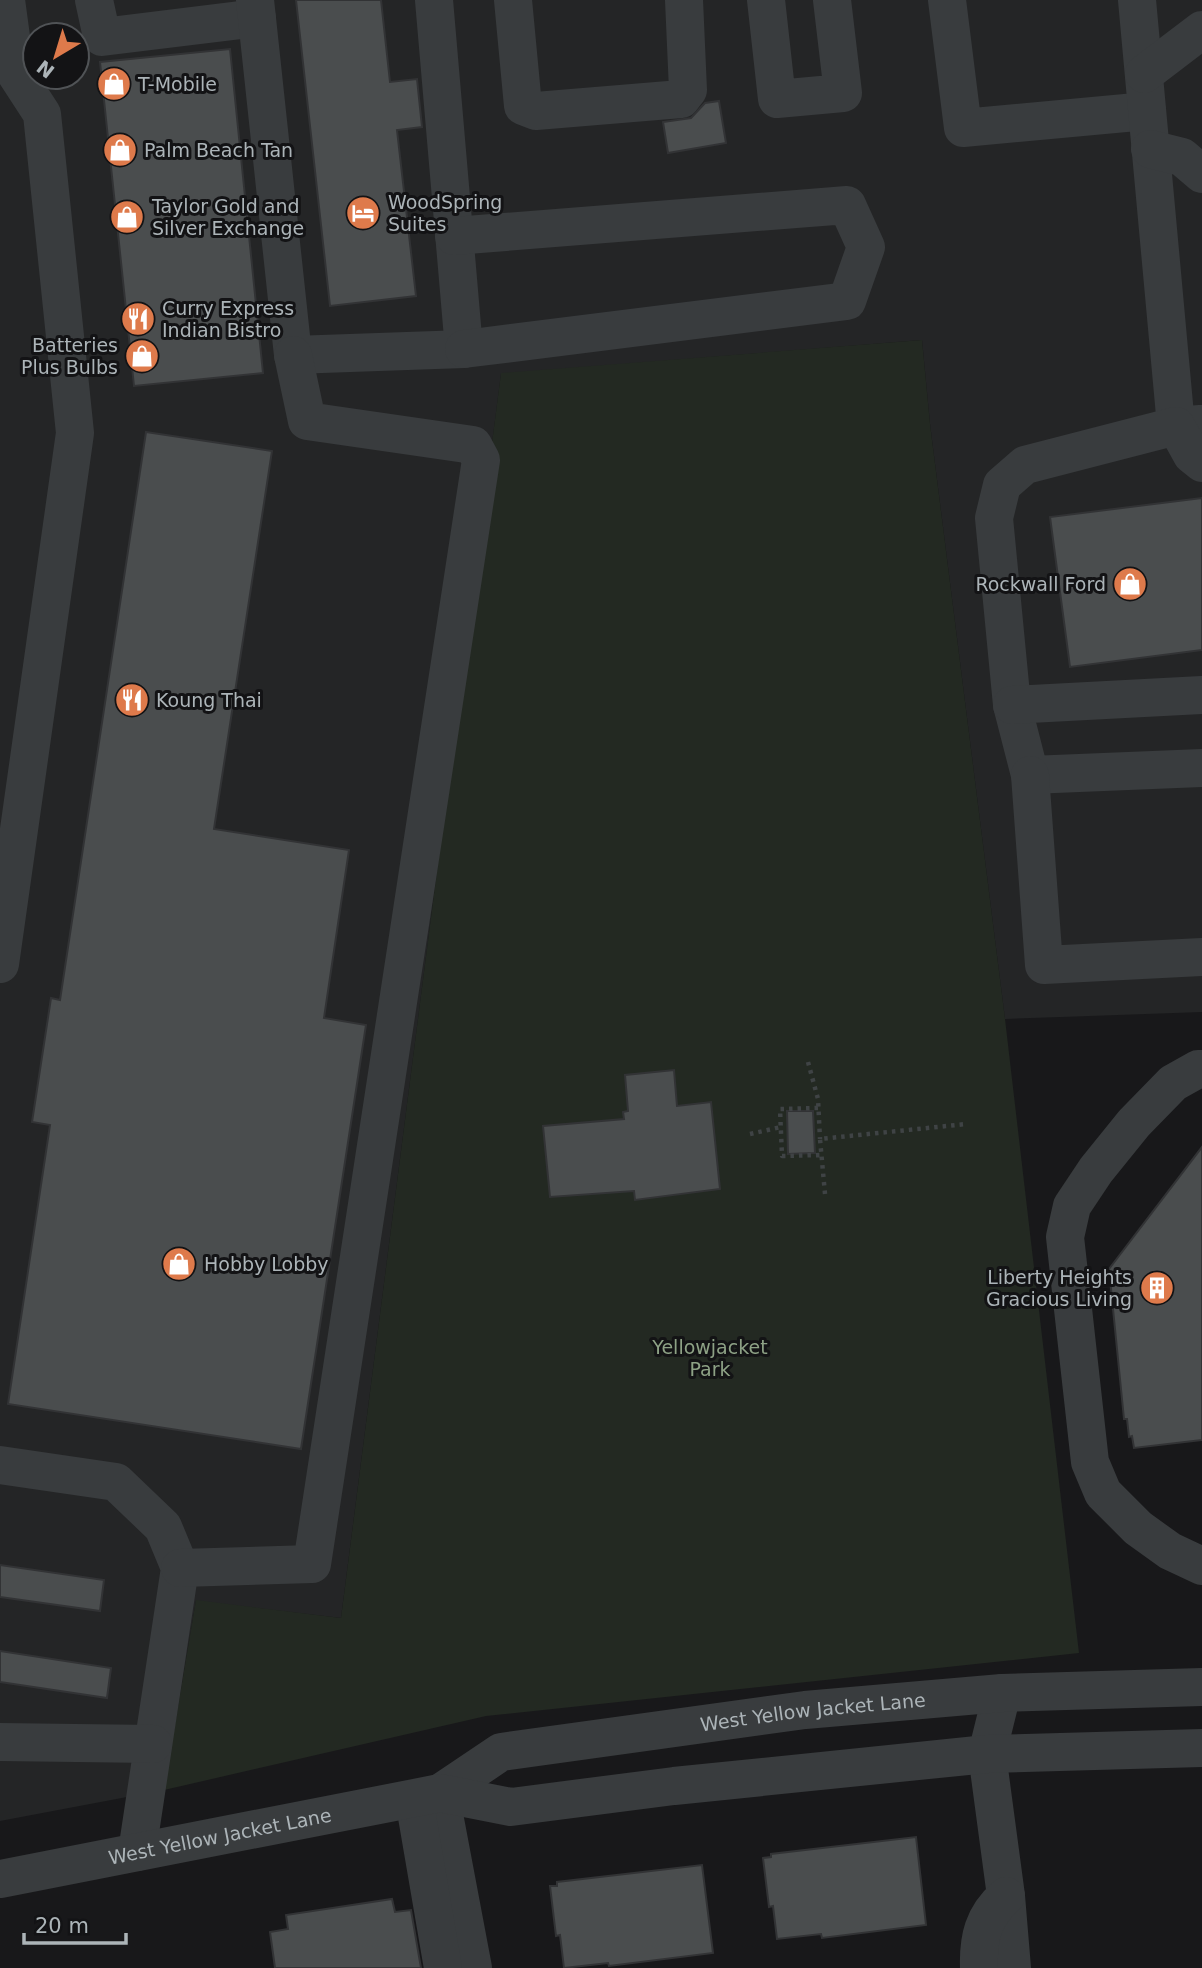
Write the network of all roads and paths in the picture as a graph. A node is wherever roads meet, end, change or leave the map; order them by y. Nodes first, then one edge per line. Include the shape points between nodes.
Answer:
1 (5, 0) edge
2 (94, 0) edge
3 (435, 0) edge
4 (513, 0) edge
5 (684, 0) edge
6 (766, 0) edge
7 (832, 0) edge
8 (947, 0) edge
9 (1137, 0) edge
10 (256, 9) edge
11 (1202, 30) edge
12 (1145, 93) junction
13 (1150, 149) junction
14 (1202, 174) edge
15 (454, 236) junction
16 (464, 349) junction
17 (293, 355) junction
18 (1189, 425) edge
19 (1202, 463) edge
20 (1202, 695) edge
21 (1012, 705) junction
22 (1202, 768) edge
23 (1030, 775) junction
24 (1202, 957) edge
25 (0, 964) edge
26 (808, 1062) dead end
27 (1202, 1069) edge
28 (818, 1108) junction
29 (965, 1124) dead end
30 (781, 1127) junction
31 (750, 1134) dead end
32 (820, 1139) junction
33 (821, 1155) junction
34 (825, 1194) dead end
35 (0, 1465) edge
36 (1202, 1566) edge
37 (180, 1568) junction
38 (1202, 1687) edge
39 (1002, 1693) junction
40 (0, 1742) edge
41 (153, 1744) junction
42 (1202, 1748) edge
43 (987, 1754) junction
44 (427, 1796) junction
45 (137, 1852) junction
46 (0, 1879) edge
47 (1006, 1896) junction
48 (443, 1968) edge
49 (473, 1968) edge
50 (979, 1968) edge
51 (1012, 1968) edge

1 - 25 street via 16,74 43,114 75,433
2 - 10 street via 102,37
3 - 15 street
4 - 5 street via 523,106 536,111 681,99 688,90
6 - 7 street via 777,99 843,93
8 - 12 street via 963,128
9 - 12 street
10 - 17 street
11 - 12 street
12 - 13 street
13 - 14 street via 1182,157
13 - 18 street
15 - 16 street
15 - 16 street via 847,205 866,247 847,301
16 - 17 street
17 - 37 street via 307,421 473,445 481,460 312,1564
18 - 19 street via 1192,455
18 - 21 street via 1025,465 1002,485 994,519
20 - 21 street
21 - 23 street
22 - 23 street
23 - 24 street via 1044,965
26 - 28 path
27 - 36 street via 1172,1083 1134,1123 1072,1206 1065,1237 1090,1462 1102,1493 1138,1528
28 - 30 path via 780,1110
28 - 32 path
29 - 32 path
30 - 31 path
30 - 33 path via 782,1156
32 - 33 path
33 - 34 path
35 - 37 street via 116,1482 163,1527
37 - 41 street
38 - 39 street, West Yellow Jacket Lane
39 - 43 street
39 - 44 street, West Yellow Jacket Lane via 805,1710 501,1752
40 - 41 street
41 - 45 street
42 - 43 street, West Yellow Jacket Lane
43 - 44 street, West Yellow Jacket Lane via 511,1807
43 - 47 street
44 - 45 street, West Yellow Jacket Lane
44 - 48 street
44 - 49 street
45 - 46 street, West Yellow Jacket Lane
47 - 50 street via 984,1924
47 - 51 street

